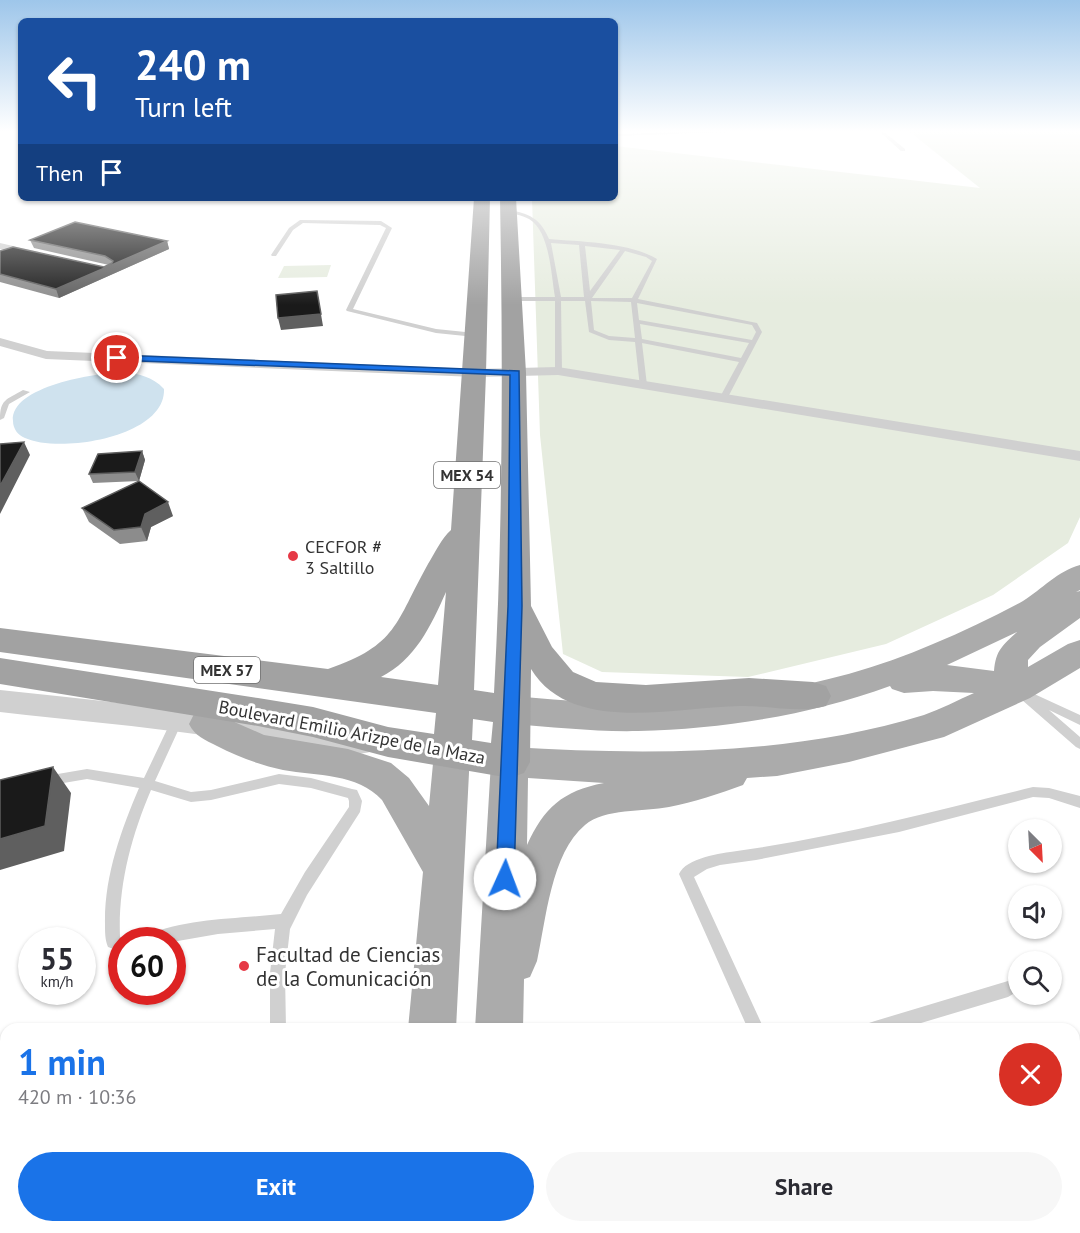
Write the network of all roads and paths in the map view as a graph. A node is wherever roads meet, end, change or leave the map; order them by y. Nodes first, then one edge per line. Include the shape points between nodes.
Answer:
1 (482, 201) edge
2 (508, 205) edge
3 (548, 241) junction
4 (582, 245) junction
5 (0, 246) edge
6 (623, 250) junction
7 (274, 255) dead end
8 (43, 256) edge
9 (512, 299) junction
10 (558, 299) junction
11 (587, 300) junction
12 (634, 300) junction
13 (637, 322) junction
14 (476, 335) junction
15 (638, 340) junction
16 (0, 342) edge
17 (754, 342) junction
18 (744, 361) junction
19 (558, 371) junction
20 (475, 373) junction
21 (515, 373) junction
22 (643, 385) junction
23 (26, 392) dead end
24 (724, 397) junction
25 (0, 418) edge
26 (1080, 456) edge
27 (464, 530) junction
28 (1080, 575) edge
29 (1080, 602) edge
30 (515, 606) junction
31 (0, 640) edge
32 (1080, 652) edge
33 (0, 671) edge
34 (330, 683) junction
35 (848, 686) junction
36 (1018, 689) junction
37 (813, 696) junction
38 (0, 701) edge
39 (454, 701) junction
40 (510, 710) junction
41 (1080, 720) edge
42 (191, 723) junction
43 (388, 742) junction
44 (1080, 744) edge
45 (452, 753) junction
46 (777, 761) junction
47 (510, 762) junction
48 (29, 784) edge
49 (149, 784) junction
50 (1080, 802) edge
51 (444, 872) junction
52 (285, 921) junction
53 (112, 927) edge
54 (186, 931) edge
55 (1008, 989) dead end
56 (278, 1023) edge
57 (432, 1023) edge
58 (499, 1023) edge
59 (499, 1023) edge
60 (753, 1023) edge
61 (895, 1023) edge

1 - 14 highway, MEX 54
2 - 3 lane via 531,217 543,228
2 - 9 highway, MEX 54
3 - 4 lane
3 - 10 lane
4 - 6 lane
4 - 11 lane
5 - 8 street
6 - 11 lane
6 - 12 lane via 650,255 655,260
7 - 14 lane via 291,229 302,221 381,223 390,228 349,310 436,331
9 - 10 lane
9 - 21 highway, MEX 54
10 - 11 lane
10 - 19 lane
11 - 12 lane
11 - 15 lane via 591,330 596,334
12 - 13 lane
12 - 17 lane via 755,324 759,332
13 - 15 lane
13 - 17 lane
14 - 20 highway, MEX 54
15 - 18 lane
15 - 22 lane
16 - 20 street via 46,355
17 - 18 lane
18 - 24 lane
19 - 21 street
19 - 22 street
20 - 21 street
20 - 27 highway, MEX 54
21 - 30 highway, MEX 54
22 - 24 street
23 - 25 lane via 6,403
24 - 26 street
27 - 34 highway via 441,568 427,604 393,653 377,664
27 - 39 highway, MEX 54
28 - 35 main road, Boulevard Emilio Arizpe de la Maza via 989,634
29 - 36 main road via 1012,656 1011,672
30 - 37 highway via 560,682 591,696 654,698 738,692
30 - 40 highway, MEX 54
31 - 34 highway, Boulevard Emilio Arizpe de la Maza / MEX 57
32 - 36 main road, Boulevard Emilio Arizpe de la Maza
33 - 43 highway, Boulevard Emilio Arizpe de la Maza / MEX 57 via 258,711
34 - 39 highway, Boulevard Emilio Arizpe de la Maza / MEX 57
35 - 36 main road via 941,676 984,680
35 - 37 main road, Boulevard Emilio Arizpe de la Maza
36 - 41 lane
36 - 44 lane
36 - 46 main road, Boulevard Emilio Arizpe de la Maza via 931,727
37 - 40 main road, Boulevard Emilio Arizpe de la Maza via 717,712 638,717
38 - 42 street
39 - 40 highway, Boulevard Emilio Arizpe de la Maza / MEX 57
39 - 45 highway, MEX 54
40 - 47 highway, MEX 54
42 - 43 street via 349,744
42 - 49 lane
42 - 51 main road via 271,752 367,770 390,782
43 - 45 highway, Boulevard Emilio Arizpe de la Maza / MEX 57
45 - 47 highway, Boulevard Emilio Arizpe de la Maza / MEX 57
45 - 51 main road, MEX 54
46 - 47 main road, Boulevard Emilio Arizpe de la Maza via 609,768
46 - 58 main road via 682,788 602,799 571,813 550,840 537,874
47 - 59 main road, MEX 54
48 - 49 lane via 87,774
49 - 52 lane via 191,796 279,779 352,794 355,808
49 - 53 lane via 117,875
50 - 60 lane via 1033,792 899,826 720,858 686,874
51 - 57 main road, MEX 54
52 - 54 lane
52 - 56 lane via 279,957
55 - 61 lane

